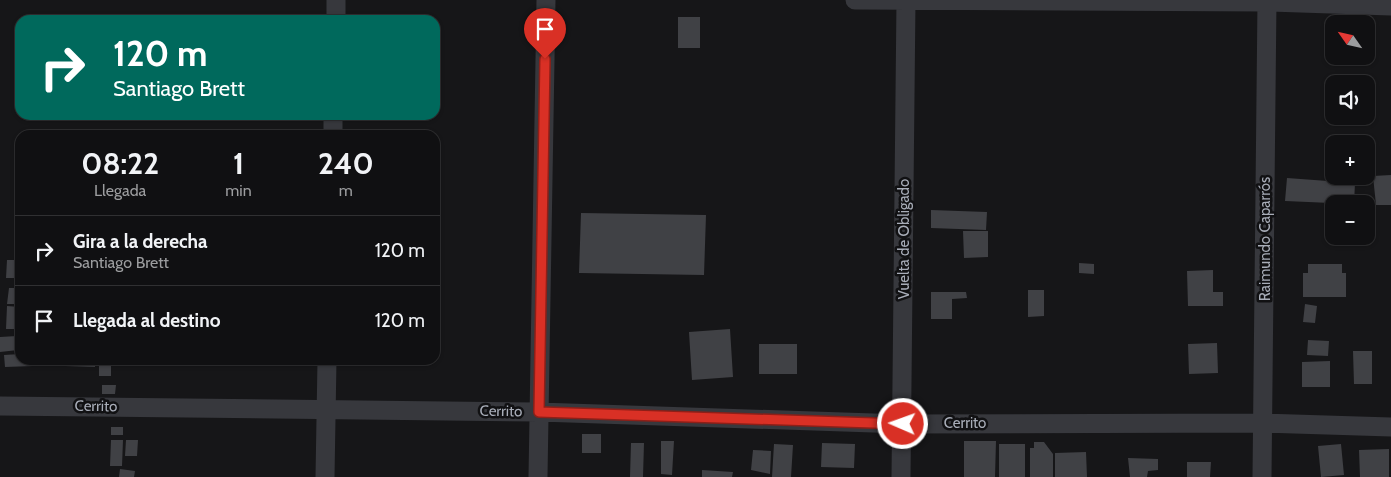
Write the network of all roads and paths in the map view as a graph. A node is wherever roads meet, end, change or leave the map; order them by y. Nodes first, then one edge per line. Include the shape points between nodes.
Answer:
1 (336, 0) edge
2 (546, 0) edge
3 (855, 0) edge
4 (906, 1) edge
5 (1267, 1) edge
6 (1391, 6) edge
7 (336, 15) edge
8 (327, 365) edge
9 (0, 406) edge
10 (326, 409) junction
11 (539, 412) junction
12 (1263, 423) junction
13 (903, 424) junction
14 (1391, 427) edge
15 (325, 477) edge
16 (538, 477) edge
17 (902, 477) edge
18 (1262, 477) edge

1 - 7 street
2 - 11 street
3 - 4 street
4 - 5 street
4 - 13 street, Vuelta de Obligado
5 - 6 street
5 - 12 street, Raimundo Caparrós
8 - 10 street
9 - 10 street, Cerrito
10 - 11 street, Cerrito
10 - 15 street
11 - 13 street, Cerrito
11 - 16 street
12 - 13 street, Cerrito
12 - 14 street, Cerrito
12 - 18 street, Raimundo Caparrós
13 - 17 street, Vuelta de Obligado

